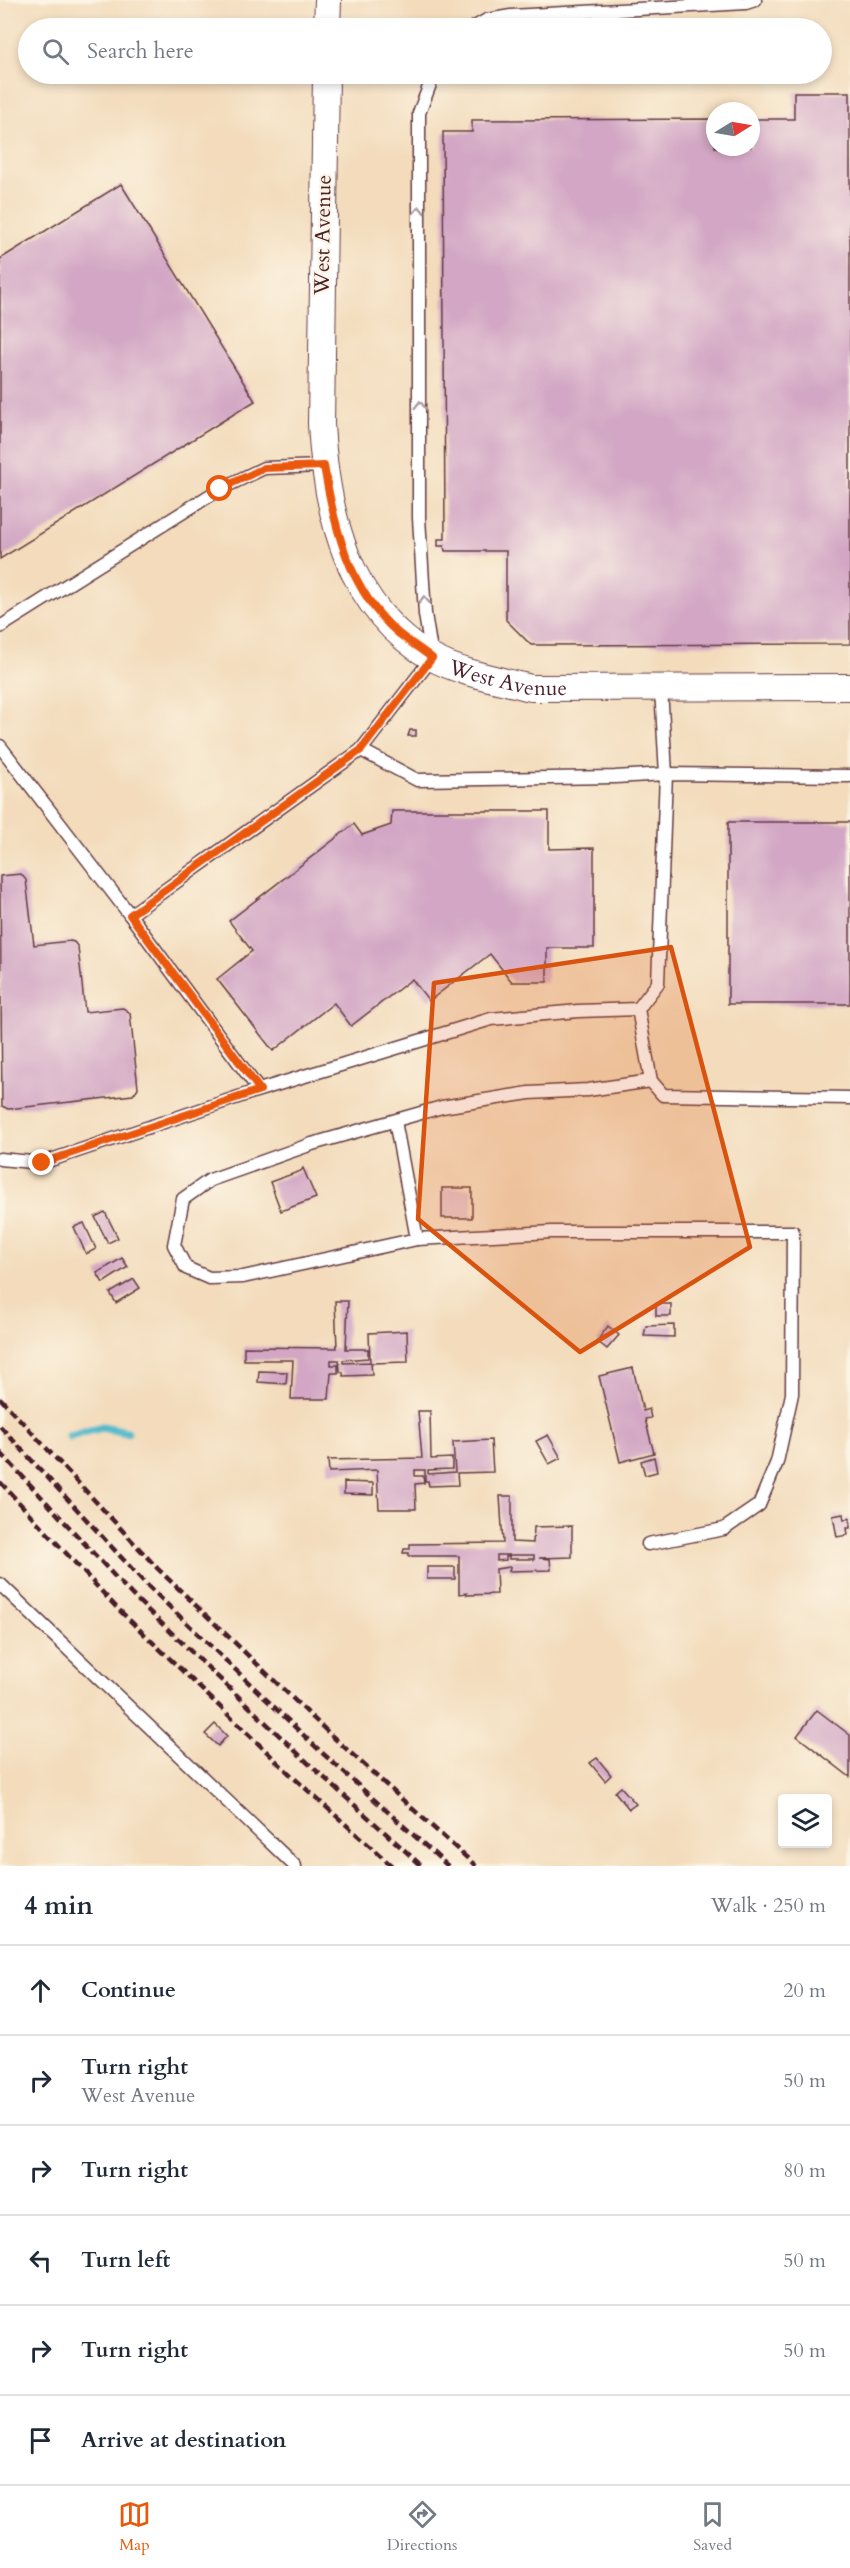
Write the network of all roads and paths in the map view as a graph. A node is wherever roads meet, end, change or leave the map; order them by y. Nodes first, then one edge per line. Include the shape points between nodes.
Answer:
1 (328, 0) edge
2 (754, 0) edge
3 (327, 18) edge
4 (497, 18) edge
5 (326, 84) edge
6 (430, 84) edge
7 (324, 466) junction
8 (0, 627) edge
9 (432, 658) junction
10 (850, 687) edge
11 (661, 688) junction
12 (0, 746) edge
13 (361, 750) junction
14 (666, 774) junction
15 (850, 776) edge
16 (130, 915) junction
17 (638, 1009) junction
18 (651, 1081) junction
19 (260, 1090) junction
20 (850, 1098) edge
21 (395, 1120) junction
22 (0, 1159) edge
23 (417, 1239) junction
24 (648, 1544) dead end
25 (0, 1584) edge
26 (295, 1866) edge

1 - 3 street
2 - 4 lane
5 - 7 street, West Avenue via 321,413
9 -> 6 lane via 424,614 419,518 419,113
7 - 8 lane via 264,468 220,489
7 - 9 street, West Avenue via 336,529 354,575 372,604 397,632
9 - 11 street, West Avenue via 484,677 531,688
9 - 13 lane
10 - 11 street, West Avenue
11 - 14 lane
12 - 16 lane
13 - 14 lane via 417,780
13 - 16 lane
14 - 15 lane
14 - 17 lane via 658,983
16 - 19 lane
17 - 18 lane
17 - 19 lane via 491,1019
18 - 20 lane via 663,1095
18 - 21 lane via 528,1093 442,1107
19 - 22 lane via 42,1163
21 - 23 lane
21 - 23 lane via 210,1180 183,1199 174,1245 186,1268 209,1278 232,1278
23 - 24 lane via 552,1232 793,1232 792,1394 777,1462 759,1505 724,1529
25 - 26 lane

